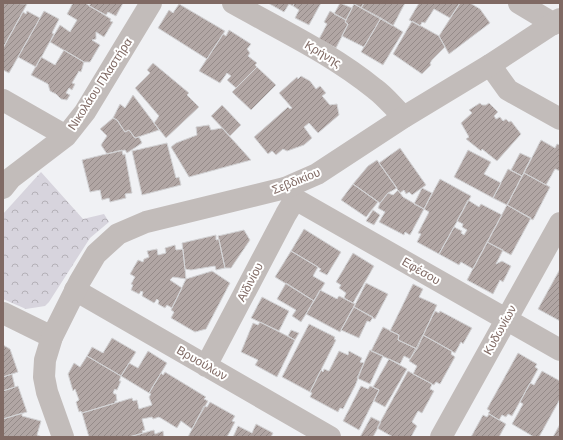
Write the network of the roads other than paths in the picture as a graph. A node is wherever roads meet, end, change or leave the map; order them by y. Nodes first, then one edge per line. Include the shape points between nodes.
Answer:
1 (151, 3) edge
2 (233, 3) edge
3 (518, 3) edge
4 (557, 22) edge
5 (490, 66) junction
6 (3, 100) edge
7 (404, 117) junction
8 (560, 119) edge
9 (66, 136) junction
10 (3, 188) edge
11 (290, 194) junction
12 (560, 222) edge
13 (75, 290) junction
14 (3, 313) edge
15 (506, 320) junction
16 (52, 336) junction
17 (560, 350) edge
18 (206, 366) junction
19 (63, 437) edge
20 (330, 437) edge
21 (441, 437) edge

1 - 9 street, Νικολάου Πλαστήρα via 85,112
2 - 7 street, Κρήνης via 306,43 350,71 376,90
3 - 4 street
4 - 5 street, Σεβδικίου
5 - 7 street, Σεβδικίου
5 - 8 street via 508,90
6 - 9 street
7 - 11 street, Σεβδικίου
9 - 10 street, Νικολάου Πλαστήρα via 11,178
11 - 13 street, Σεβδικίου via 146,222 118,234 96,254
11 - 15 street, Εφέσου
11 - 18 street, Αϊδινίου via 282,221
12 - 15 street, Κυδωνίων
13 - 16 street, Σεβδικίου
13 - 18 street, Βρυούλων
14 - 16 street
15 - 17 street, Εφέσου
15 - 21 street, Κυδωνίων
16 - 19 street, Σεβδικίου via 45,360 44,377
18 - 20 street, Βρυούλων

